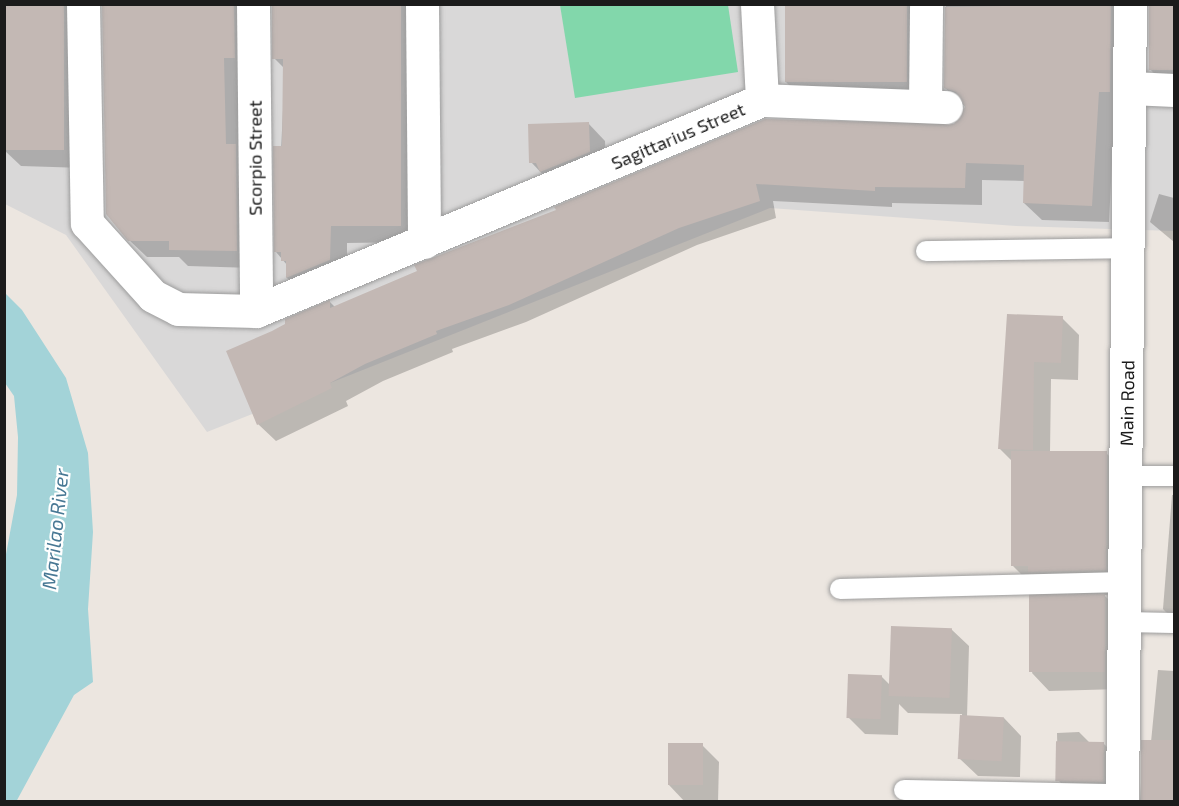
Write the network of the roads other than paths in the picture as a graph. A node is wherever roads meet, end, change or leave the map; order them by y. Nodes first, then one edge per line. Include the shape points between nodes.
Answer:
1 (83, 4) edge
2 (253, 4) edge
3 (422, 4) edge
4 (757, 4) edge
5 (926, 4) edge
6 (1130, 4) edge
7 (1131, 88) junction
8 (1174, 90) edge
9 (762, 100) junction
10 (424, 242) junction
11 (1129, 248) junction
12 (926, 251) dead end
13 (256, 311) junction
14 (1126, 476) junction
15 (1174, 476) edge
16 (1125, 582) junction
17 (840, 589) dead end
18 (1124, 622) junction
19 (1174, 623) edge
20 (904, 790) dead end
21 (1122, 798) edge

1 - 13 street via 87,223 153,296 178,309
2 - 13 street, Scorpio Street
3 - 10 street
4 - 9 street
5 - 9 street, Sagittarius Street via 935,107
6 - 7 street, Main Road
7 - 8 street
7 - 11 street, Main Road
9 - 10 street, Sagittarius Street
10 - 13 street, Sagittarius Street
11 - 12 lane
11 - 14 street, Main Road
14 - 15 lane
14 - 16 street, Main Road
16 - 17 lane
16 - 18 street, Main Road
18 - 19 lane
18 - 21 street, Main Road
20 - 21 lane

